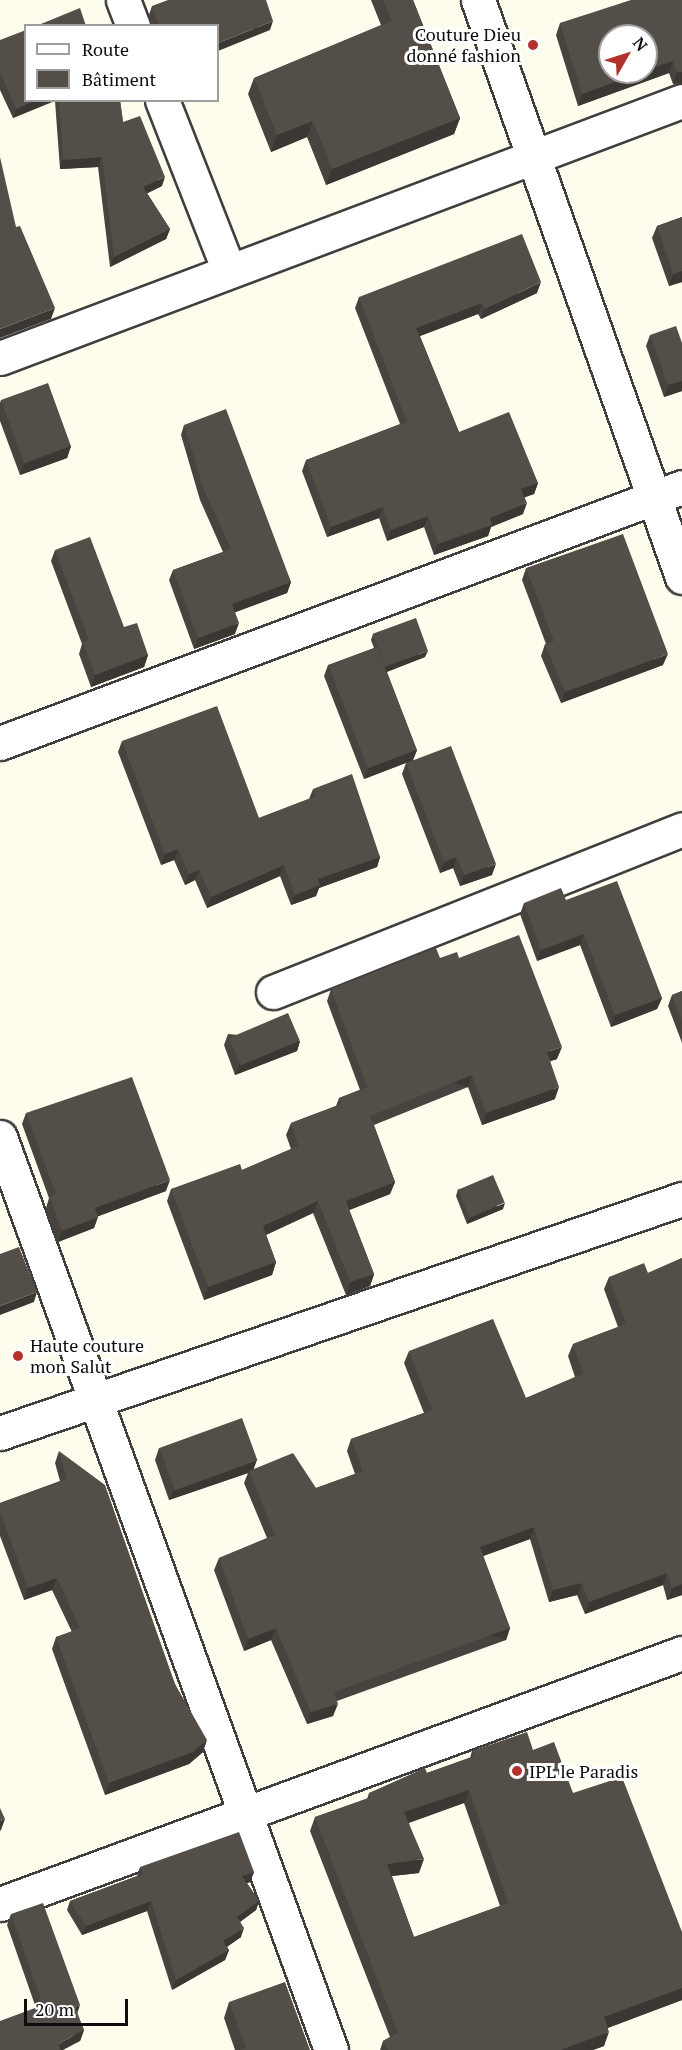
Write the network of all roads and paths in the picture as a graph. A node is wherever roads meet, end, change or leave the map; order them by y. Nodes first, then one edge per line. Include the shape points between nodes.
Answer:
1 (123, 0) edge
2 (477, 0) edge
3 (132, 24) edge
4 (682, 100) edge
5 (163, 102) edge
6 (536, 157) junction
7 (228, 268) junction
8 (0, 358) edge
9 (667, 492) edge
10 (682, 577) edge
11 (0, 743) edge
12 (682, 829) edge
13 (273, 992) dead end
14 (0, 1137) edge
15 (682, 1199) edge
16 (94, 1397) junction
17 (0, 1433) edge
18 (682, 1653) edge
19 (246, 1817) junction
20 (0, 1904) edge
21 (331, 2050) edge

1 - 3 street
2 - 6 street
4 - 6 street
5 - 7 street
6 - 7 street
6 - 9 street
7 - 8 street
9 - 10 street
9 - 11 street
12 - 13 street
14 - 16 street
15 - 16 street
16 - 17 street
16 - 19 street
18 - 19 street
19 - 20 street
19 - 21 street

